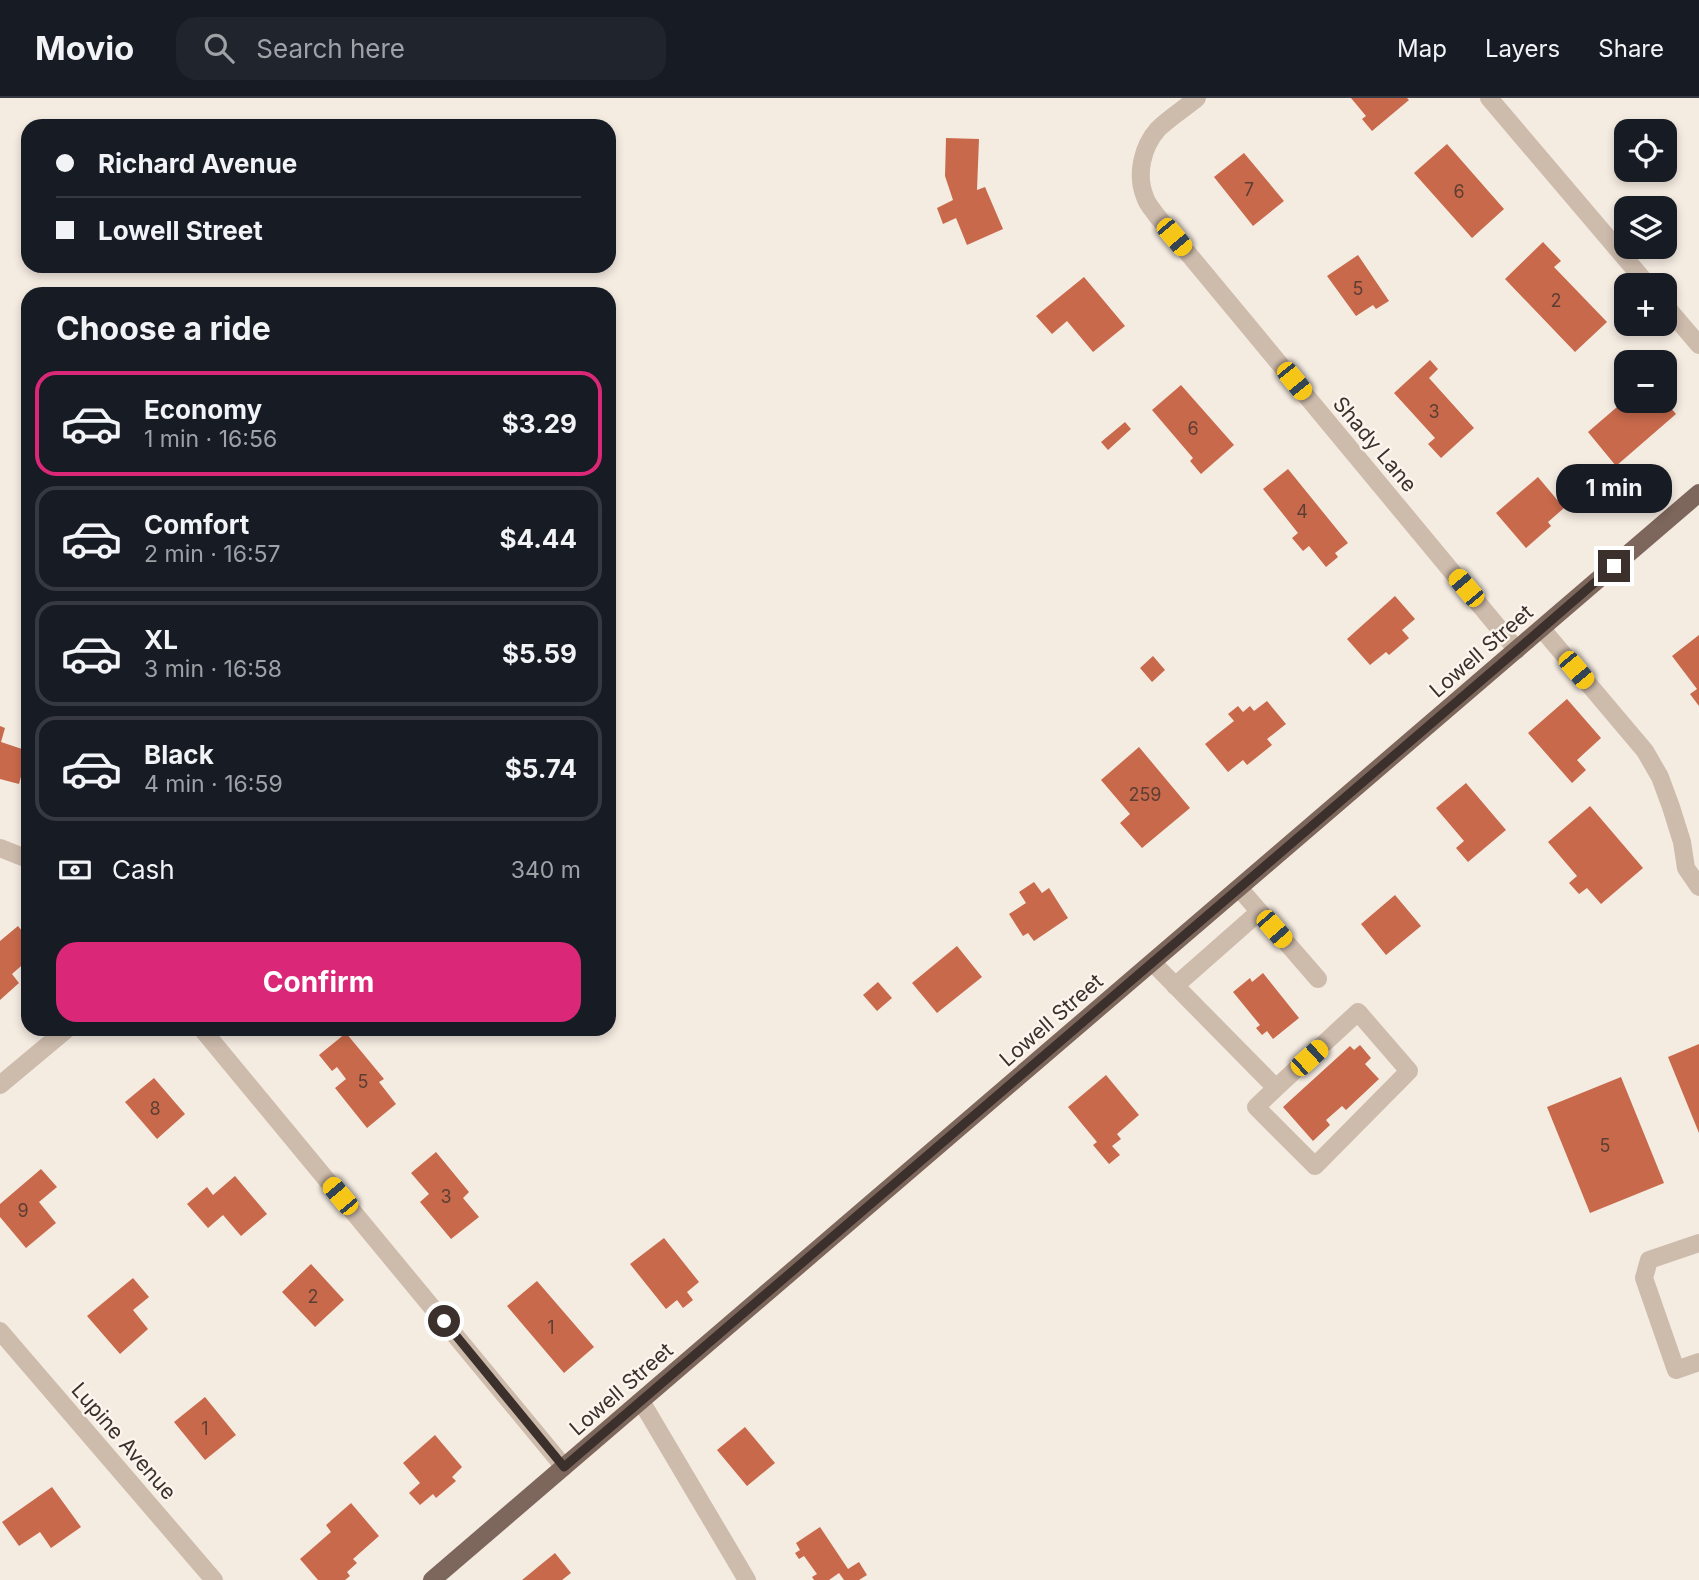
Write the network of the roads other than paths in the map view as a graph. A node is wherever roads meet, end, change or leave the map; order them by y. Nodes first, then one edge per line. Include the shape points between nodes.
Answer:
1 (1197, 98) edge
2 (1489, 98) edge
3 (1638, 273) edge
4 (1677, 319) edge
5 (1699, 345) edge
6 (1699, 493) edge
7 (1542, 629) junction
8 (1517, 650) junction
9 (0, 848) edge
10 (21, 856) edge
11 (1699, 887) edge
12 (1239, 888) junction
13 (1259, 912) junction
14 (1153, 963) junction
15 (1318, 979) dead end
16 (1175, 986) junction
17 (59, 1036) edge
18 (208, 1036) edge
19 (0, 1085) edge
20 (1276, 1088) junction
21 (1699, 1243) edge
22 (0, 1331) edge
23 (1699, 1362) edge
24 (642, 1401) junction
25 (564, 1467) junction
26 (214, 1580) edge
27 (432, 1580) edge
28 (747, 1580) edge

1 - 8 street, Shady Lane via 1149,141 1140,180 1145,199
2 - 3 street
4 - 5 street
6 - 7 main road, Lowell Street
7 - 8 main road, Lowell Street
7 - 11 street via 1645,751 1671,807 1686,868
8 - 12 main road, Lowell Street
9 - 10 street
12 - 13 street
12 - 14 main road, Lowell Street
13 - 15 street
13 - 16 street
14 - 16 street
14 - 24 main road, Lowell Street
16 - 20 street
17 - 19 street
18 - 25 street
20 - 20 street via 1359,1012 1409,1071 1315,1166 1256,1107
21 - 23 street via 1649,1260 1644,1278 1676,1370
22 - 26 street, Lupine Avenue
24 - 25 main road, Lowell Street
24 - 28 street
25 - 27 main road, Lowell Street

